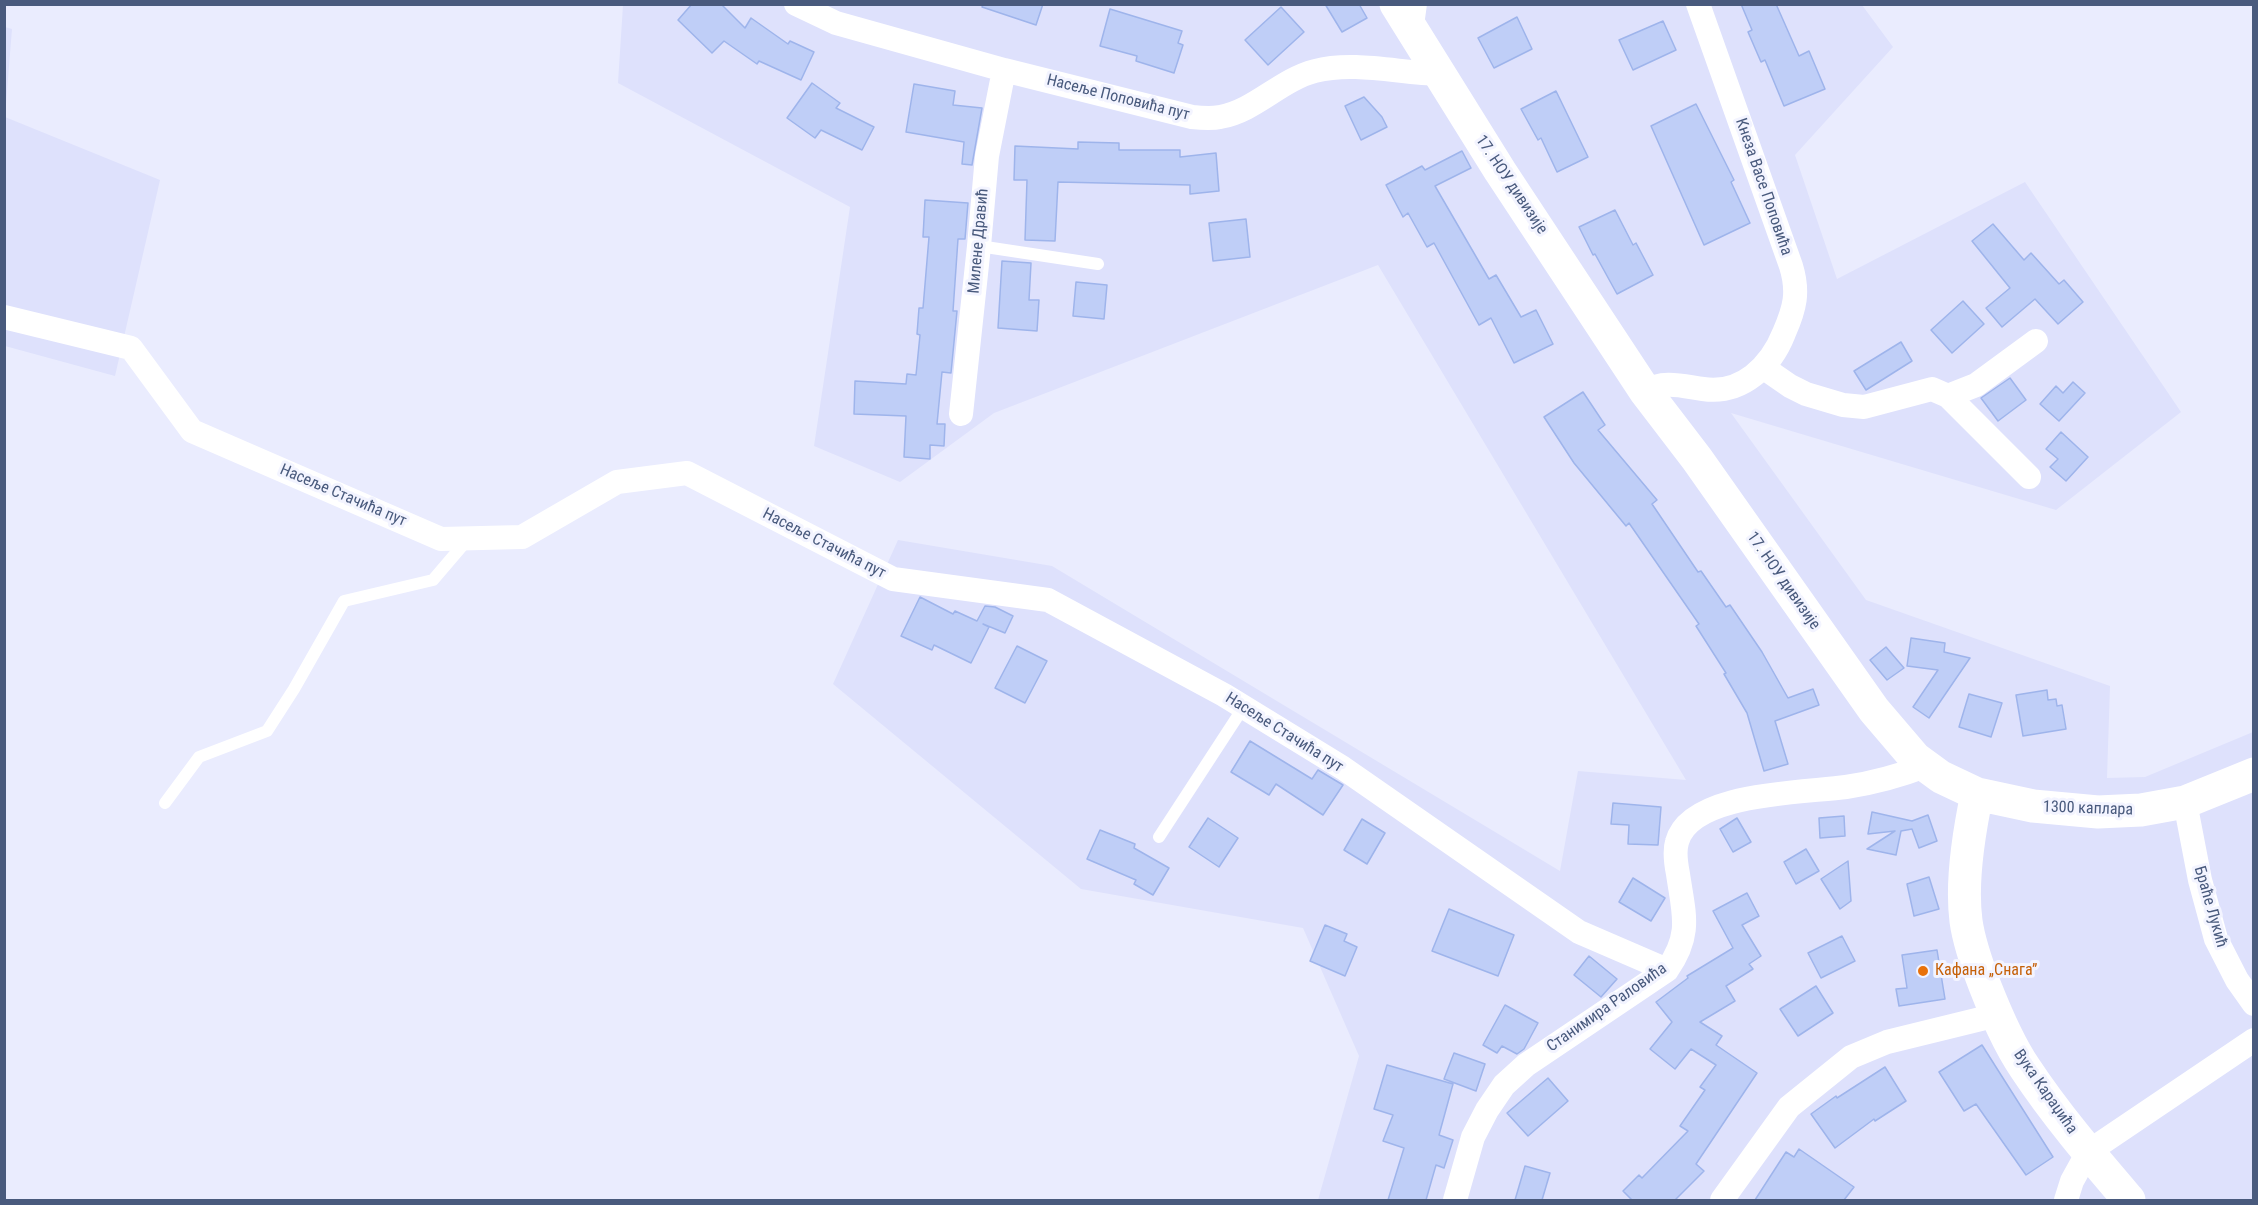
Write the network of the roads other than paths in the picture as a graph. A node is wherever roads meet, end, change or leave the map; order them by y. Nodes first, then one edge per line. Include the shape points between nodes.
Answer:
1 (796, 4) edge
2 (1396, 4) edge
3 (1421, 4) edge
4 (1698, 4) edge
5 (1417, 39) junction
6 (1004, 70) junction
7 (1439, 74) junction
8 (979, 246) junction
9 (1098, 264) dead end
10 (4, 317) edge
11 (2036, 341) dead end
12 (1764, 368) junction
13 (1645, 391) junction
14 (1948, 396) junction
15 (961, 414) dead end
16 (2029, 477) dead end
17 (468, 538) junction
18 (1243, 708) junction
19 (1925, 766) junction
20 (2253, 774) edge
21 (1977, 794) junction
22 (2185, 802) junction
23 (165, 803) dead end
24 (1159, 837) dead end
25 (1666, 970) junction
26 (2253, 1004) edge
27 (1997, 1015) junction
28 (2253, 1040) edge
29 (2088, 1152) junction
30 (1455, 1200) edge
31 (1722, 1200) edge
32 (2066, 1200) edge
33 (2129, 1200) edge

1 - 6 street, Насеље Поповића пут via 836,23
2 - 5 street, 17. НОУ дивизије
3 - 5 lane
4 - 12 street, Кнеза Васе Поповића via 1795,280 1796,295 1788,323
5 - 7 street, 17. НОУ дивизије
6 - 7 street, Насеље Поповића пут via 1192,117 1218,118 1248,108 1317,70 1349,68
6 - 8 street, Милене Дравић via 987,156
7 - 13 street, 17. НОУ дивизије
8 - 9 lane
8 - 15 street, Милене Дравић
10 - 17 street, Насеље Стачића пут via 131,348 192,431 441,539
11 - 14 street via 1976,385
12 - 13 street via 1730,387 1706,390 1666,384
12 - 14 street via 1806,394 1843,405 1864,407 1932,389
13 - 19 street, 17. НОУ дивизије via 1874,710
14 - 16 street
17 - 18 street, Насеље Стачића пут via 522,537 617,482 687,473 893,579 1048,600
17 - 23 lane via 433,580 344,601 267,731 199,758
18 - 24 lane
18 - 25 street, Насеље Стачића пут via 1343,768 1579,932
19 - 21 street, 1300 каплара
19 - 25 street, Станимира Раловића via 1870,783 1736,801 1700,813 1677,842 1684,927 1682,943
20 - 22 street, 1300 каплара
21 - 22 street, 1300 каплара via 2033,806 2098,812
21 - 27 street, Вука Караџића via 1969,839 1965,920
22 - 26 street, Браће Лукић via 2216,939
25 - 30 street, Станимира Раловића via 1526,1065 1504,1085 1473,1137
27 - 29 street, Вука Караџића via 2024,1067
27 - 31 street via 1887,1042 1851,1056 1789,1107
28 - 29 street
29 - 32 street
29 - 33 street, Вука Караџића

